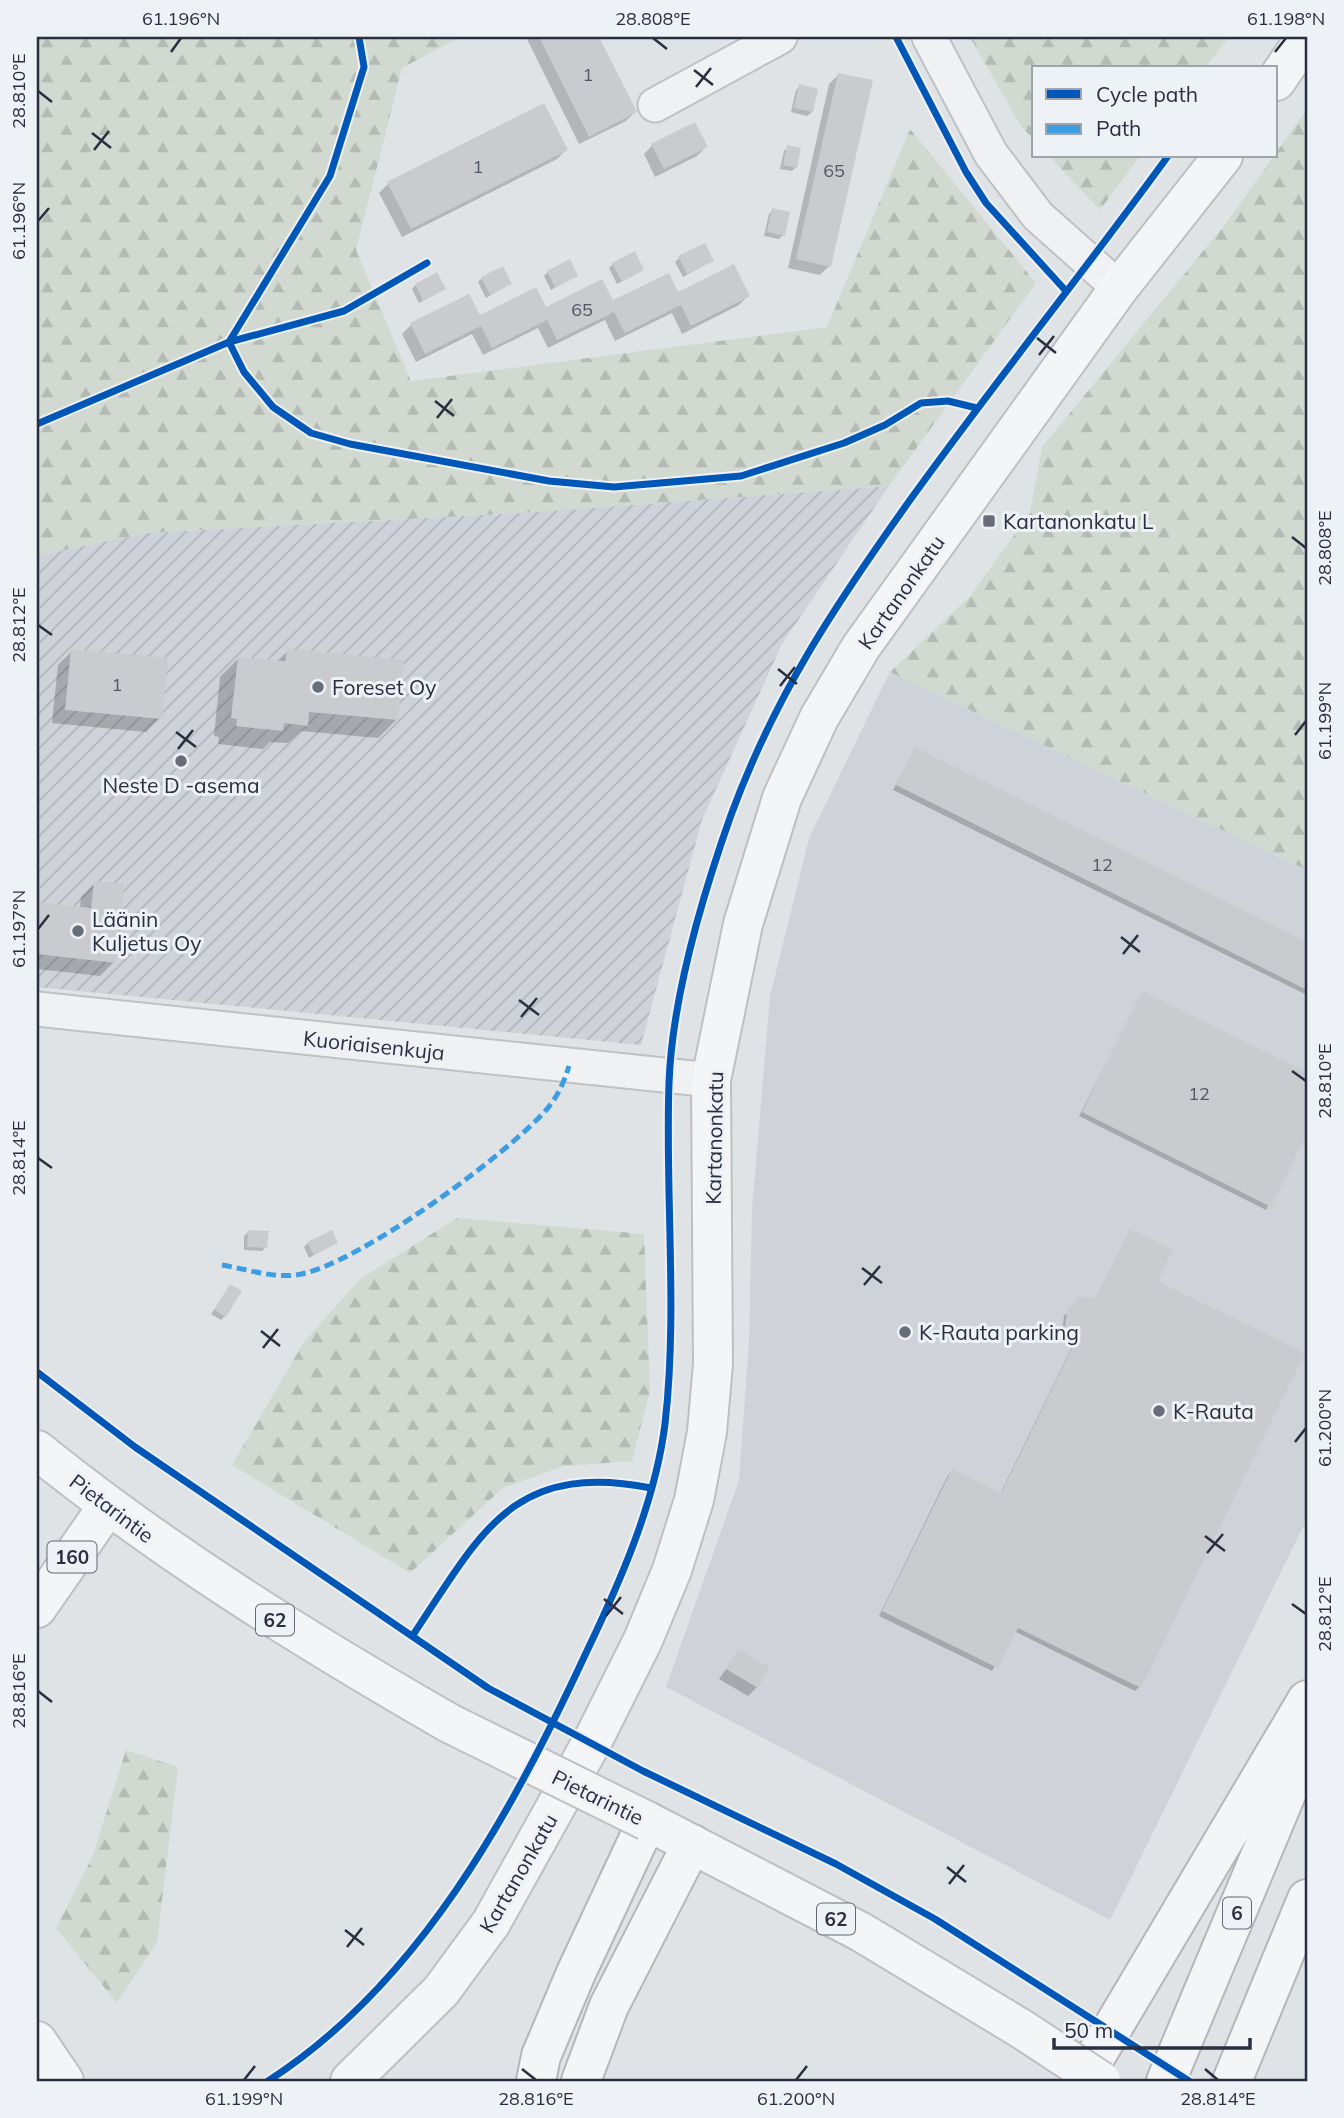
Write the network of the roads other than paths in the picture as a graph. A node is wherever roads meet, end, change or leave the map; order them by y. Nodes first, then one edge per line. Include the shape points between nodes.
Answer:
1 (780, 37) edge
2 (929, 37) edge
3 (1306, 37) edge
4 (1278, 78) edge
5 (654, 105) dead end
6 (1221, 158) edge
7 (1119, 288) junction
8 (37, 1009) edge
9 (711, 1080) junction
10 (37, 1450) edge
11 (107, 1507) junction
12 (37, 1608) edge
13 (1307, 1700) edge
14 (1307, 1744) edge
15 (647, 1821) junction
16 (692, 1844) junction
17 (1307, 1899) edge
18 (37, 2040) edge
19 (64, 2081) edge
20 (350, 2081) edge
21 (536, 2081) edge
22 (582, 2081) edge
23 (1081, 2081) edge
24 (1101, 2081) edge
25 (1166, 2081) edge
26 (1233, 2081) edge

1 - 5 street
2 - 7 street via 991,154 1038,216
3 - 4 main road
6 - 7 main road, Kartanonkatu
7 - 9 main road, Kartanonkatu via 861,647 818,719 782,798 743,923
8 - 9 street, Kuoriaisenkuja
9 - 20 main road, Kartanonkatu via 713,1364 694,1500 672,1570 594,1738 491,1923 441,1991
10 - 11 main road, Pietarintie / 62
11 - 12 main road, 160
11 - 15 main road, Pietarintie / 62, bridge via 240,1598 449,1723
13 - 23 main road
14 - 25 main road, 6
15 - 16 main road, Pietarintie / 62
15 - 21 main road via 576,1973 541,2056
16 - 22 main road via 608,2006
16 - 24 main road, Pietarintie / 62, bridge via 861,1932
17 - 26 main road
18 - 19 main road

